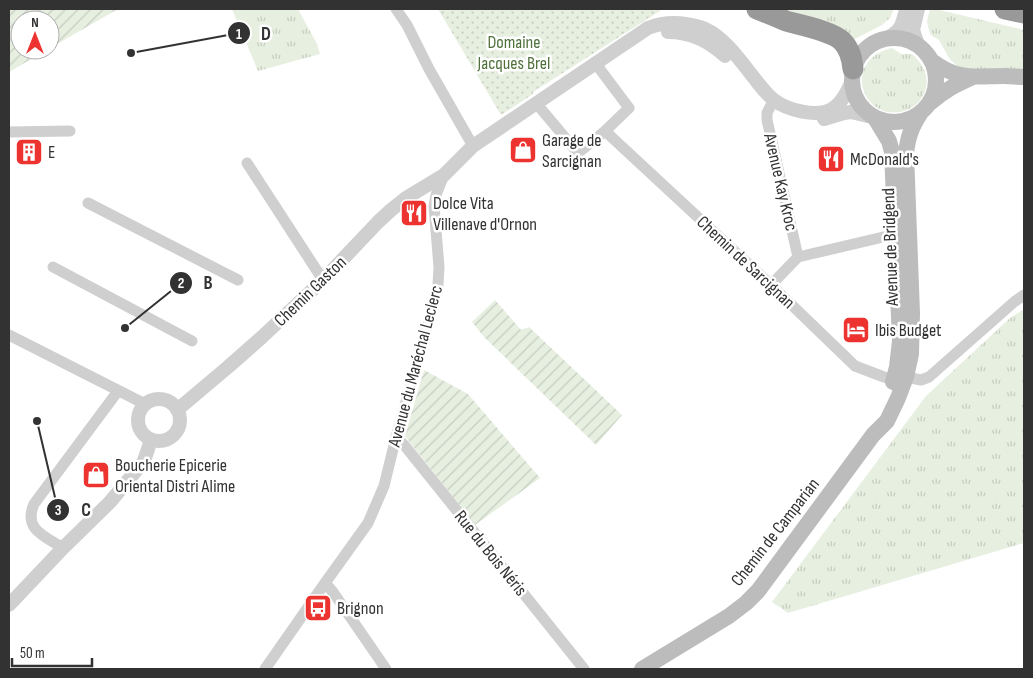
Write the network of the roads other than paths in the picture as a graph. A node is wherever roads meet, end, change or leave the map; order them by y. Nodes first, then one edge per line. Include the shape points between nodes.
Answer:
1 (396, 9) edge
2 (757, 9) edge
3 (906, 9) edge
4 (918, 9) edge
5 (1005, 9) edge
6 (1024, 14) edge
7 (636, 38) junction
8 (884, 39) junction
9 (918, 45) junction
10 (932, 61) junction
11 (596, 64) junction
12 (852, 75) junction
13 (973, 77) junction
14 (1024, 78) edge
15 (536, 103) junction
16 (770, 107) junction
17 (925, 109) junction
18 (873, 117) junction
19 (70, 131) dead end
20 (604, 131) junction
21 (9, 132) edge
22 (473, 146) junction
23 (247, 163) dead end
24 (444, 175) junction
25 (88, 203) dead end
26 (896, 234) junction
27 (798, 257) junction
28 (53, 267) dead end
29 (238, 280) dead end
30 (322, 280) junction
31 (771, 285) junction
32 (1024, 295) edge
33 (9, 335) edge
34 (192, 341) dead end
35 (900, 378) junction
36 (118, 391) junction
37 (145, 404) junction
38 (177, 410) junction
39 (873, 435) joint
40 (396, 437) junction
41 (151, 440) junction
42 (63, 548) junction
43 (325, 583) junction
44 (9, 605) edge
45 (265, 669) edge
46 (386, 669) edge
47 (584, 669) edge
48 (642, 669) edge

1 - 22 street
2 - 12 highway via 840,39 852,56
3 - 8 street via 898,32
4 - 9 street via 913,30
5 - 6 highway
7 - 11 street, Avenue du Maréchal Leclerc
7 - 12 street, Avenue du Maréchal Leclerc via 659,24 683,24 705,29 724,43 773,100 804,112 823,112 840,103
7 - 16 street, Avenue du Maréchal Leclerc via 660,32 701,38 719,50
8 - 9 main road via 908,40
8 - 12 main road via 864,50
9 - 10 main road
10 - 13 main road via 952,73
10 - 17 main road via 937,75 936,90
11 - 15 street, Avenue du Maréchal Leclerc
11 - 20 street via 629,108
12 - 18 main road via 854,95
13 - 14 main road
13 - 17 main road via 942,92
15 - 20 street via 578,153
15 - 22 street, Avenue du Maréchal Leclerc
16 - 18 street, Avenue du Maréchal Leclerc via 789,116 813,120 851,112
16 - 27 street, Avenue Kay Kroc via 767,120
17 - 18 main road via 909,120 896,123
17 - 35 main road, Avenue de Bridgend via 912,127 906,153 911,354
18 - 26 main road, Avenue de Bridgend via 889,141 892,152
19 - 21 street
20 - 31 street, Chemin de Sarcignan
22 - 24 street, Avenue du Maréchal Leclerc
23 - 30 street
24 - 30 street, Chemin Gaston via 406,198 378,222
24 - 40 street, Avenue du Maréchal Leclerc via 434,206 438,285
25 - 29 street
26 - 27 street
26 - 35 main road, Avenue de Bridgend via 900,341 897,367
27 - 31 street
28 - 34 street
30 - 38 street, Chemin Gaston
31 - 35 street, Chemin de Sarcignan via 855,366 884,377
32 - 35 street via 929,377 921,380
33 - 36 street
35 - 39 main road, Avenue de Bridgend
36 - 37 street
36 - 42 street via 31,512 33,526 39,533
37 - 38 street via 156,399 168,401
37 - 41 street via 138,415 138,427
38 - 41 street via 180,422 175,434 164,441
39 - 48 main road, Chemin de Camparian via 758,591 729,616
40 - 43 street, Avenue du Maréchal Leclerc via 384,486 368,523
40 - 47 street, Rue du Bois Néris
41 - 42 street via 144,462 110,502
42 - 44 street
43 - 45 street, Avenue du Maréchal Leclerc
43 - 46 street

